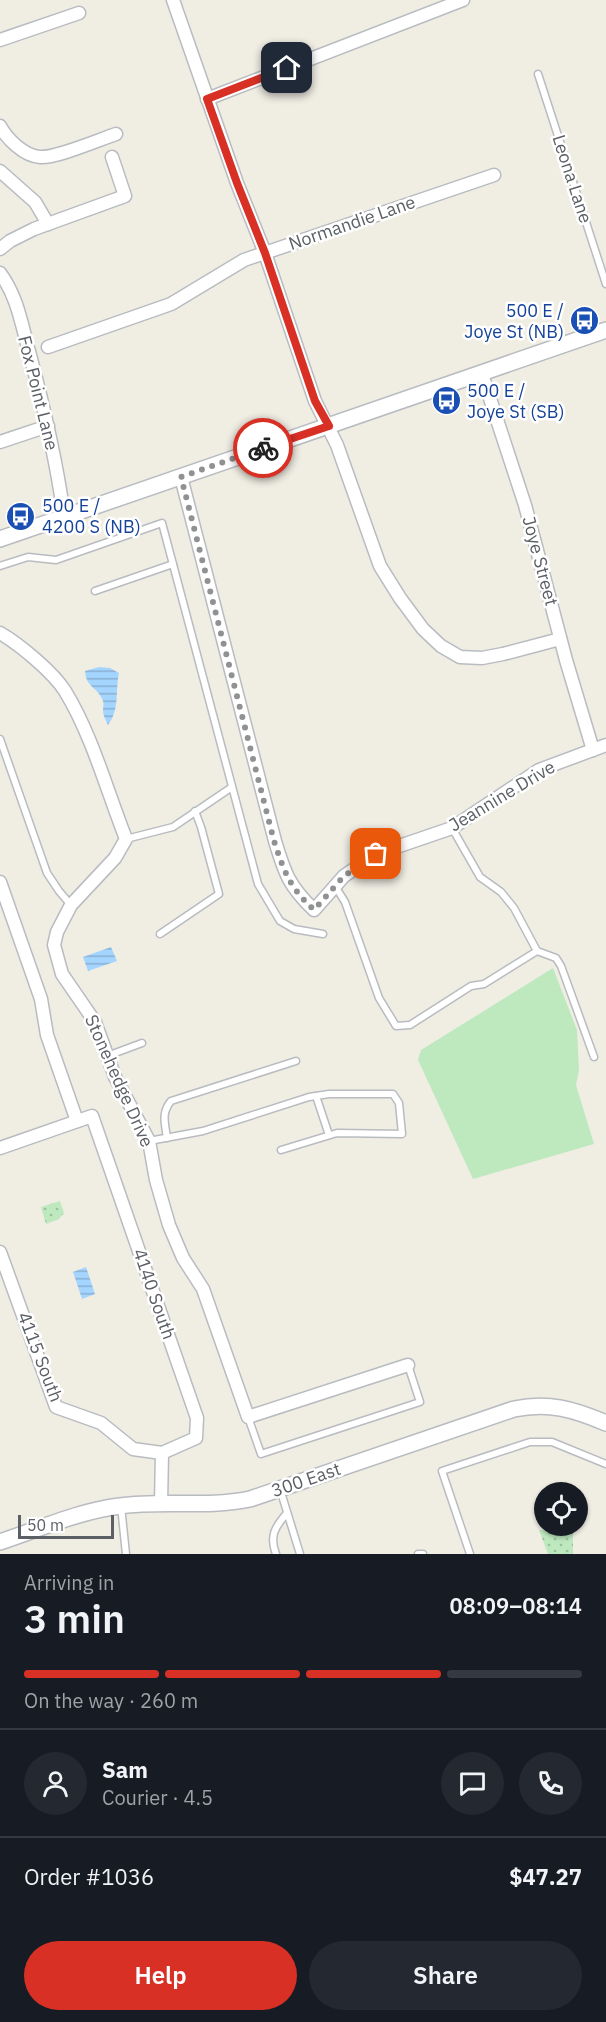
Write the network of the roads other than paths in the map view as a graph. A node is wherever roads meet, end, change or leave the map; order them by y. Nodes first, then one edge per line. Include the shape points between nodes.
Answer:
1 (173, 0) edge
2 (463, 0) edge
3 (79, 13) dead end
4 (0, 40) edge
5 (538, 74) dead end
6 (207, 99) junction
7 (0, 126) edge
8 (116, 134) dead end
9 (112, 157) dead end
10 (0, 171) edge
11 (494, 175) dead end
12 (48, 224) junction
13 (0, 249) edge
14 (265, 253) junction
15 (0, 273) edge
16 (606, 284) edge
17 (606, 330) edge
18 (48, 347) dead end
19 (482, 374) junction
20 (48, 426) junction
21 (329, 426) junction
22 (0, 442) edge
23 (181, 477) junction
24 (64, 517) junction
25 (0, 539) edge
26 (172, 564) junction
27 (0, 566) edge
28 (95, 591) dead end
29 (0, 633) edge
30 (560, 639) junction
31 (0, 739) edge
32 (606, 745) edge
33 (593, 750) junction
34 (232, 787) junction
35 (195, 812) junction
36 (452, 828) junction
37 (126, 839) junction
38 (0, 882) edge
39 (334, 885) junction
40 (3, 899) edge
41 (71, 905) junction
42 (160, 934) dead end
43 (323, 934) dead end
44 (537, 951) junction
45 (142, 1043) dead end
46 (107, 1056) junction
47 (594, 1057) dead end
48 (296, 1061) dead end
49 (316, 1096) junction
50 (77, 1121) junction
51 (329, 1135) junction
52 (167, 1138) junction
53 (149, 1141) junction
54 (0, 1148) edge
55 (281, 1150) dead end
56 (0, 1252) edge
57 (408, 1365) joint
58 (248, 1417) junction
59 (606, 1423) edge
60 (162, 1453) junction
61 (606, 1464) edge
62 (280, 1489) junction
63 (161, 1504) junction
64 (121, 1506) junction
65 (287, 1513) junction
66 (0, 1542) edge
67 (126, 1554) edge
68 (276, 1554) edge
69 (300, 1554) edge
70 (470, 1554) edge

1 - 6 street
2 - 6 street
3 - 4 street
5 - 16 lane, Leona Lane
6 - 14 street
7 - 8 street via 12,141 39,157
9 - 12 street via 125,196
10 - 12 street via 35,202
11 - 14 street, Normandie Lane
12 - 13 street
14 - 18 street, Normandie Lane via 244,260 171,304
14 - 21 street via 315,401
15 - 20 street, Fox Point Lane via 14,295
17 - 19 street
19 - 21 street
19 - 30 street, Joye Street via 525,505
20 - 22 street
20 - 24 street, Fox Point Lane
21 - 23 street
21 - 30 street via 380,566 423,629 441,646 460,657 482,658
23 - 24 street
23 - 39 street, Jeannine Drive via 274,841 288,879 314,910
24 - 25 street
26 - 27 lane via 162,523 56,560 28,557
26 - 28 lane
26 - 34 lane
29 - 37 street via 29,654 64,689
30 - 33 street, Joye Street
31 - 41 lane via 47,873
32 - 33 street, Jeannine Drive
33 - 36 street, Jeannine Drive via 539,770
34 - 35 lane
34 - 43 lane via 258,884 280,921
35 - 37 lane via 162,831
35 - 42 lane via 219,894
36 - 39 street, Jeannine Drive via 376,854
36 - 44 lane via 480,878 501,892
37 - 41 street, Stonehedge Drive via 115,858
38 - 40 street
39 - 44 lane via 345,902 379,998 396,1026 410,1025
40 - 50 street via 40,999 47,1035
41 - 46 street, Stonehedge Drive via 54,945 62,974 95,1022
44 - 47 lane via 556,958 561,966
45 - 46 lane
46 - 53 street, Stonehedge Drive
48 - 52 lane via 171,1101 164,1116
49 - 51 lane
49 - 51 lane via 393,1094 399,1103 402,1134
49 - 52 lane via 203,1131
50 - 54 street
50 - 60 street, 4140 South via 92,1116 197,1418 196,1438
51 - 55 lane
52 - 53 lane
53 - 58 street, Stonehedge Drive via 169,1225 203,1289
56 - 60 street, 4115 South via 56,1407 101,1423 133,1449
57 - 58 street
57 - 58 lane via 420,1402 261,1454
59 - 62 street, 300 East via 581,1412 533,1405
60 - 63 street
61 - 70 lane via 552,1442 530,1442 442,1472
62 - 63 street, 300 East via 234,1502
62 - 65 lane
63 - 64 street, 300 East
64 - 66 street, 300 East via 68,1518
64 - 67 lane
65 - 68 lane via 273,1531
65 - 69 lane

